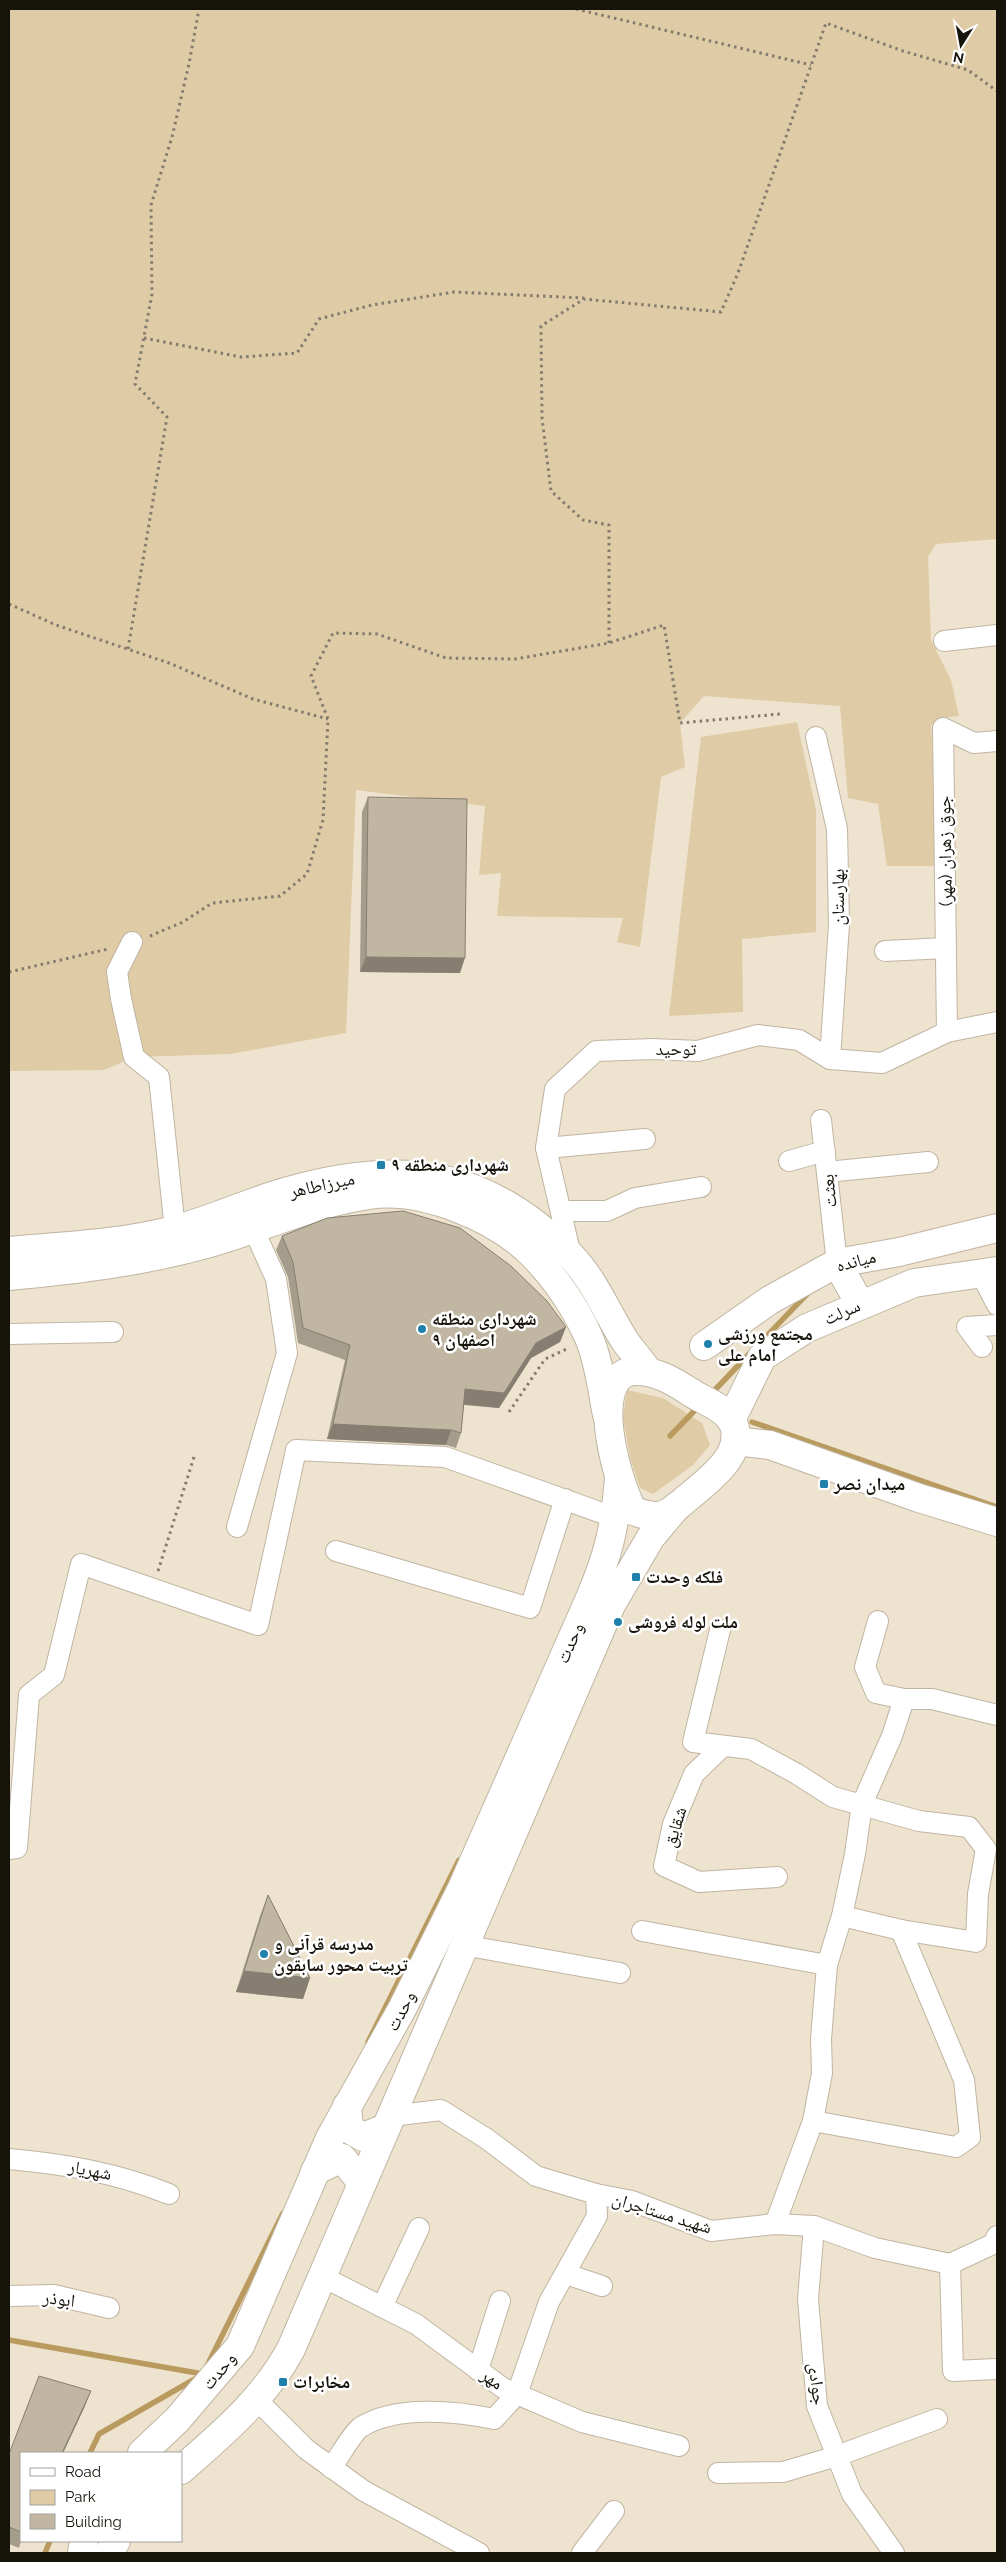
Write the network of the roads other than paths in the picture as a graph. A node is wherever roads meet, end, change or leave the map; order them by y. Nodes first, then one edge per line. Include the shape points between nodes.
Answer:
1 (997, 634) edge
2 (944, 641) dead end
3 (816, 737) dead end
4 (997, 741) edge
5 (132, 942) road end
6 (946, 948) junction
7 (885, 951) dead end
8 (997, 1022) edge
9 (947, 1032) junction
10 (830, 1059) junction
11 (821, 1120) dead end
12 (645, 1139) dead end
13 (546, 1148) junction
14 (825, 1151) junction
15 (789, 1161) dead end
16 (928, 1162) dead end
17 (827, 1172) junction
18 (701, 1186) dead end
19 (561, 1211) junction
20 (253, 1228) junction
21 (997, 1228) edge
22 (176, 1230) junction
23 (9, 1251) edge
24 (571, 1256) junction
25 (840, 1269) junction
26 (989, 1272) edge
27 (9, 1276) edge
28 (860, 1304) junction
29 (997, 1305) edge
30 (997, 1325) edge
31 (113, 1332) dead end
32 (9, 1334) edge
33 (751, 1345) junction
34 (704, 1346) dead end
35 (982, 1347) dead end
36 (648, 1371) junction
37 (608, 1415) junction
38 (733, 1430) junction
39 (619, 1478) junction
40 (565, 1499) junction
41 (677, 1506) junction
42 (616, 1518) junction
43 (997, 1522) edge
44 (237, 1527) dead end
45 (336, 1551) dead end
46 (878, 1621) dead end
47 (720, 1630) dead end
48 (904, 1699) junction
49 (997, 1715) edge
50 (723, 1746) junction
51 (862, 1804) junction
52 (9, 1849) edge
53 (991, 1851) edge
54 (777, 1877) dead end
55 (842, 1916) junction
56 (642, 1930) dead end
57 (901, 1930) junction
58 (463, 1945) junction
59 (828, 1965) junction
60 (620, 1974) dead end
61 (347, 2106) junction
62 (813, 2121) junction
63 (388, 2122) junction
64 (9, 2159) edge
65 (315, 2171) junction
66 (362, 2183) junction
67 (169, 2194) dead end
68 (596, 2194) junction
69 (775, 2224) junction
70 (814, 2226) junction
71 (419, 2228) dead end
72 (997, 2236) edge
73 (950, 2264) junction
74 (566, 2274) junction
75 (322, 2276) junction
76 (602, 2286) dead end
77 (9, 2296) edge
78 (500, 2301) dead end
79 (382, 2307) junction
80 (108, 2308) dead end
81 (997, 2369) edge
82 (478, 2370) junction
83 (517, 2394) junction
84 (257, 2400) junction
85 (937, 2420) dead end
86 (679, 2446) dead end
87 (143, 2452) edge
88 (837, 2456) junction
89 (332, 2468) junction
90 (182, 2469) edge
91 (718, 2473) dead end
92 (614, 2510) dead end
93 (115, 2542) edge
94 (109, 2553) edge
95 (480, 2553) edge
96 (582, 2553) edge
97 (894, 2553) edge

1 - 2 street
3 - 10 street, بهارستان via 837,829 839,924
4 - 6 street, جوق زهران (مهر) via 974,743 943,728
5 - 22 street via 116,972 134,1057 159,1077
6 - 7 street
6 - 9 street, جوق زهران (مهر)
8 - 9 street, توحید
9 - 10 street, توحید via 882,1063
10 - 13 street, توحید via 799,1040 758,1034 698,1051 596,1051 555,1089
11 - 14 street, بعثت
12 - 13 street
13 - 19 street, توحید
14 - 15 street
14 - 17 street, بعثت
16 - 17 street
17 - 25 street, بعثت
18 - 19 street via 635,1198 607,1211
19 - 24 street, توحید
20 - 27 main road, میرزاطاهر via 209,1244 120,1264
20 - 37 main road, میرزاطاهر via 338,1200 371,1194 405,1195 472,1214 531,1253 554,1279 590,1339
20 - 44 street via 276,1279 286,1353
21 - 25 main road, میانده
22 - 23 main road, میرزاطاهر via 110,1244
22 - 24 main road, میرزاطاهر via 285,1192 337,1178 404,1173 441,1177 480,1190 538,1226
24 - 36 main road, میرزاطاهر
25 - 28 main road
25 - 33 main road, میانده via 770,1300
26 - 28 main road, سرلت via 914,1283
26 - 29 street
28 - 33 main road, سرلت via 808,1328
30 - 35 street via 967,1327
31 - 32 street
33 - 34 main road, میانده
33 - 38 main road
36 - 37 main road via 625,1373 617,1381 611,1391
36 - 38 main road via 666,1377 721,1411
37 - 39 main road
38 - 41 main road via 730,1453 719,1471
38 - 43 main road via 919,1498
39 - 41 main road via 634,1511 648,1516 664,1515
39 - 42 main road, وحدت
40 - 42 street
40 - 45 street via 530,1608
40 - 52 street via 446,1457 296,1450 258,1625 81,1564 54,1675 30,1695 17,1848
41 - 58 main road, وحدت via 650,1537 611,1606
42 - 61 main road, وحدت via 607,1557 594,1590 462,1888 403,2007
46 - 48 street via 865,1667 876,1693
47 - 50 street via 693,1742
48 - 49 street via 932,1699
48 - 51 street via 892,1736
50 - 51 street via 751,1749 833,1797
50 - 54 street, شقایق via 694,1774 673,1824 664,1866 698,1882
51 - 53 street via 919,1821 969,1827
51 - 55 street
53 - 57 street via 978,1894 976,1942
55 - 57 street
55 - 59 street
56 - 59 street
57 - 62 street via 964,2080 970,2137 956,2147
58 - 60 street
58 - 63 main road, وحدت
59 - 62 street via 822,2073
61 - 63 main road via 350,2129 364,2137
61 - 65 main road, وحدت
62 - 69 street
63 - 66 main road, وحدت
63 - 68 street, شهید مستاجران via 440,2110 487,2139 536,2176
64 - 67 street, شهریار via 88,2169 132,2179
65 - 66 main road via 342,2158
65 - 87 main road, وحدت via 240,2346 177,2420
66 - 75 main road, وحدت
68 - 69 street, شهید مستاجران via 632,2201 711,2231
68 - 74 street via 597,2216
69 - 70 street, شهید مستاجران
70 - 73 street, شهید مستاجران via 875,2248
70 - 88 street, جوادی via 808,2299 817,2406
71 - 79 street
72 - 73 street via 993,2244
73 - 81 street via 953,2371
74 - 76 street
74 - 83 street via 549,2302
75 - 79 street, مهر
75 - 84 main road, وحدت via 291,2349
77 - 80 street, ابوذر via 54,2295
78 - 82 street
79 - 82 street, مهر via 416,2324
82 - 83 street, مهر
83 - 86 street, مهر via 582,2422
83 - 89 street via 494,2418 462,2412 400,2413 361,2428
84 - 89 street via 306,2449
84 - 90 main road, وحدت
85 - 88 street
88 - 91 street via 783,2472
88 - 97 street, جوادی via 852,2494
89 - 95 street via 364,2491
92 - 96 street
93 - 94 main road

